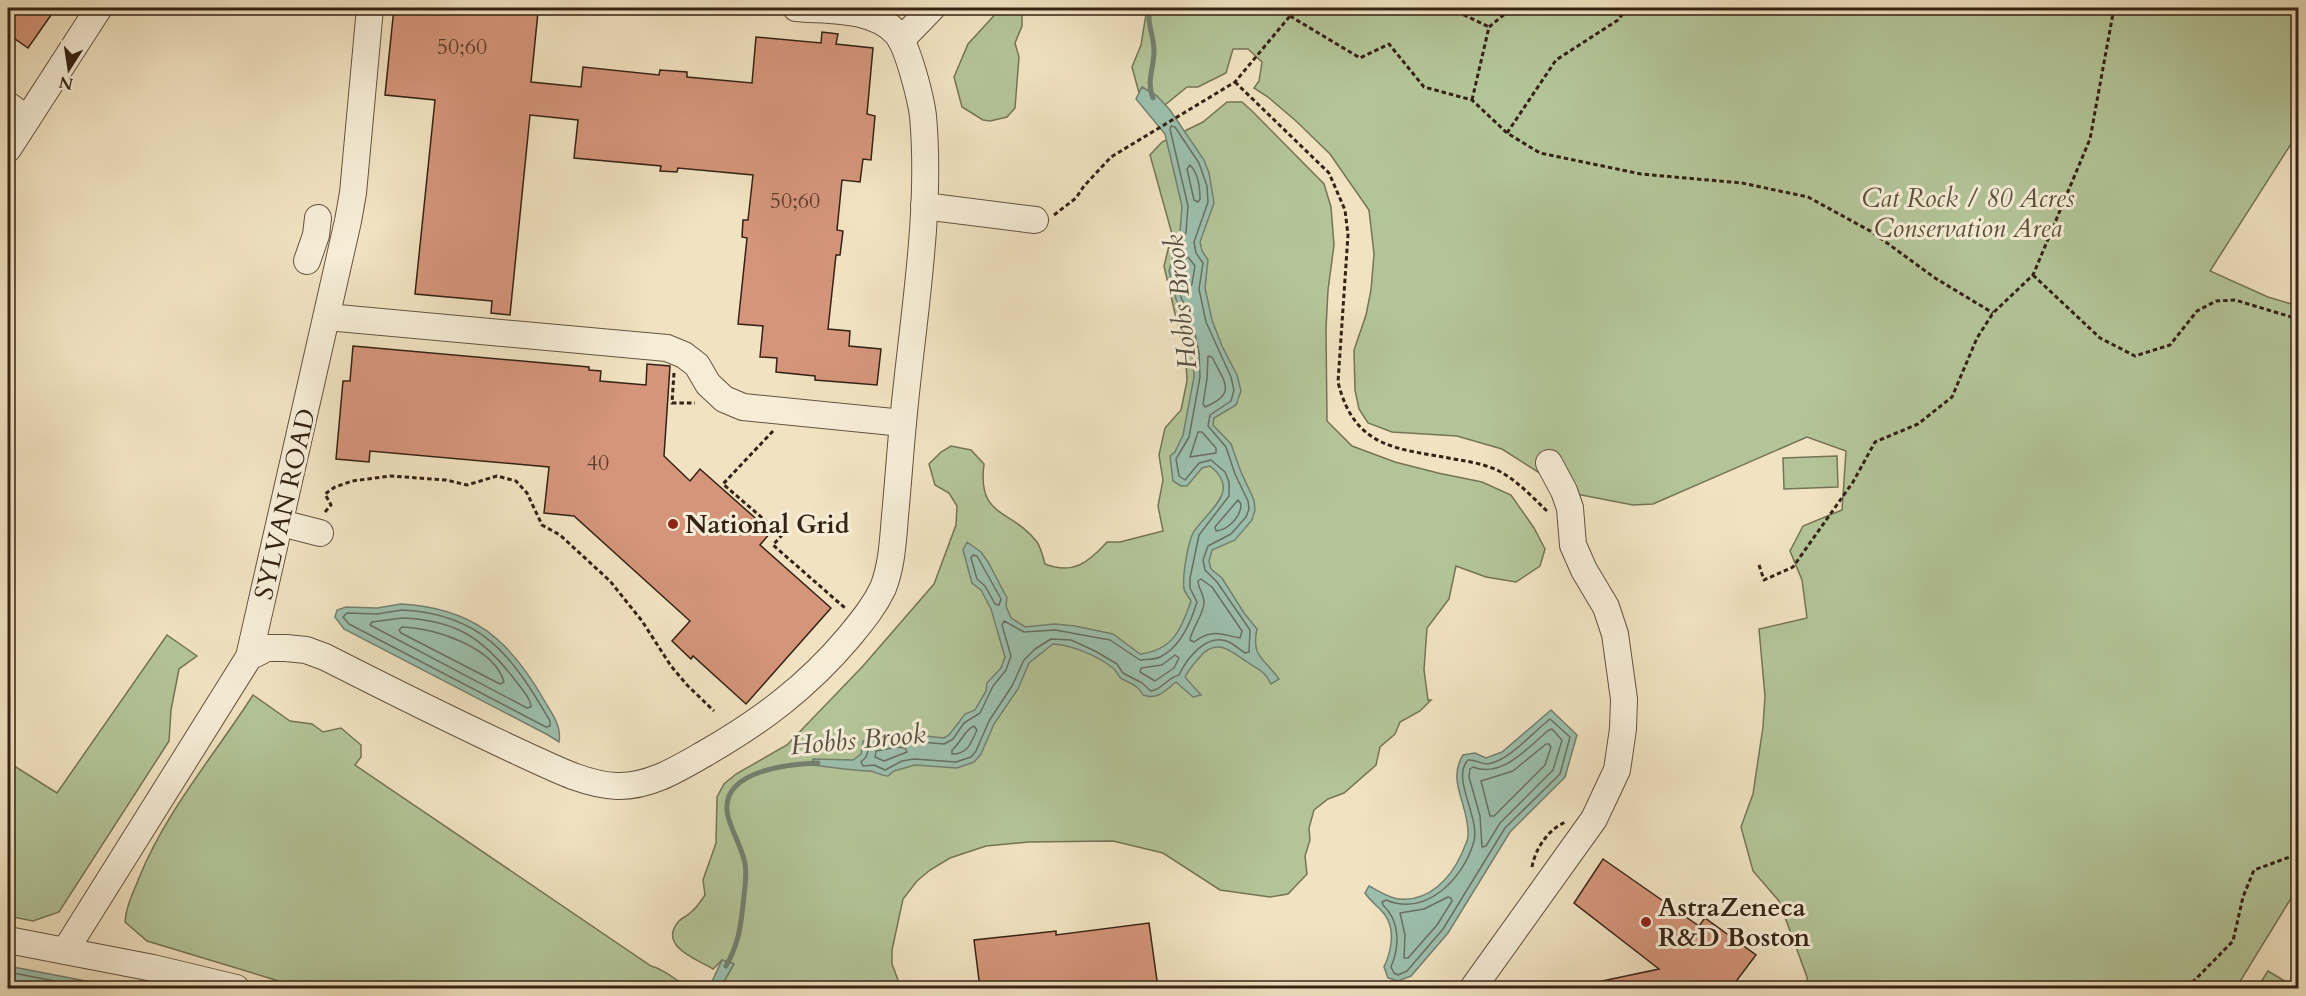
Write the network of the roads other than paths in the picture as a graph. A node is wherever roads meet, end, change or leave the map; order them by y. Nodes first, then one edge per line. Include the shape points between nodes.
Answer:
1 (99, 8) edge
2 (370, 8) edge
3 (796, 8) edge
4 (932, 8) edge
5 (901, 40) junction
6 (17, 112) edge
7 (8, 149) edge
8 (924, 206) junction
9 (318, 218) dead end
10 (1035, 220) road end
11 (307, 261) dead end
12 (327, 317) junction
13 (903, 423) junction
14 (1549, 463) dead end
15 (281, 523) junction
16 (321, 524) road end
17 (249, 657) junction
18 (8, 940) edge
19 (65, 951) junction
20 (236, 988) edge
21 (1473, 988) edge

1 - 6 street
2 - 12 street, SYLVAN ROAD via 352,193
3 - 5 street via 864,15 883,22
4 - 5 street
5 - 8 street via 920,96
6 - 7 street
8 - 10 street
8 - 13 street
9 - 11 street
12 - 13 street via 667,348 697,365 708,384 724,399 742,407
12 - 15 street, SYLVAN ROAD
13 - 17 street via 892,558 884,586 870,611 807,681 772,711 663,776 619,786 596,783 463,726 306,650 267,648
14 - 21 street via 1570,508 1573,545 1606,607 1615,634 1624,699 1623,729 1617,770 1594,819
15 - 16 street
15 - 17 street, SYLVAN ROAD
17 - 19 street, SYLVAN ROAD
18 - 19 street
19 - 20 street

